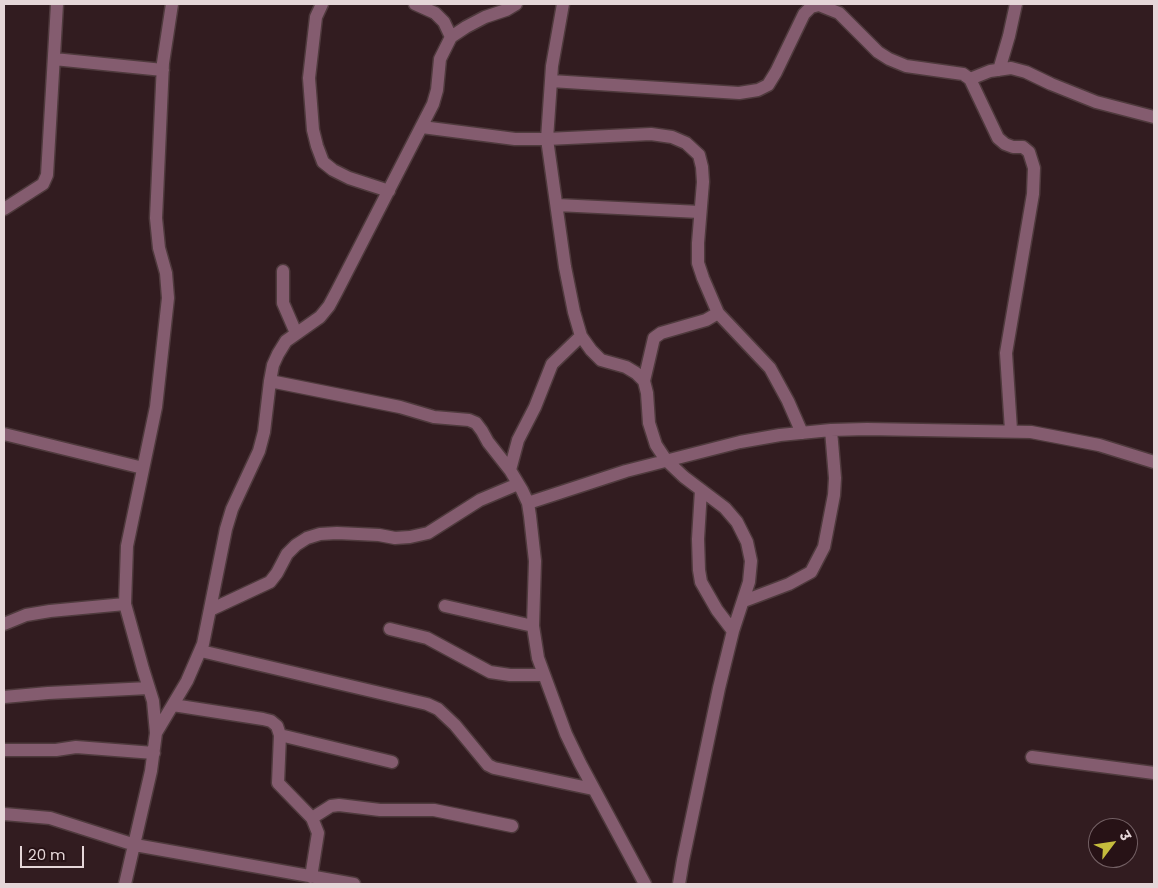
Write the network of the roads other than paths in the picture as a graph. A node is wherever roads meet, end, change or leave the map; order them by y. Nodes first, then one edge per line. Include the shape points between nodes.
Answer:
1 (57, 4) edge
2 (172, 4) edge
3 (322, 4) edge
4 (415, 4) edge
5 (516, 4) edge
6 (563, 4) edge
7 (1016, 4) edge
8 (451, 37) junction
9 (54, 59) junction
10 (163, 70) junction
11 (999, 70) junction
12 (970, 79) junction
13 (551, 81) junction
14 (1154, 117) edge
15 (422, 127) junction
16 (547, 139) junction
17 (389, 191) junction
18 (557, 205) junction
19 (4, 209) edge
20 (700, 212) junction
21 (283, 271) dead end
22 (718, 313) junction
23 (296, 333) junction
24 (581, 336) junction
25 (270, 381) junction
26 (644, 381) junction
27 (831, 430) junction
28 (1011, 430) junction
29 (802, 433) junction
30 (4, 434) edge
31 (666, 460) junction
32 (1154, 462) edge
33 (143, 468) junction
34 (510, 470) junction
35 (518, 484) junction
36 (701, 490) junction
37 (528, 503) junction
38 (744, 601) junction
39 (125, 604) junction
40 (444, 606) dead end
41 (210, 610) junction
42 (4, 624) edge
43 (533, 626) junction
44 (390, 629) dead end
45 (733, 631) junction
46 (201, 651) junction
47 (544, 675) junction
48 (149, 688) junction
49 (4, 696) edge
50 (173, 705) junction
51 (156, 733) junction
52 (280, 735) junction
53 (4, 750) edge
54 (154, 753) junction
55 (1032, 757) dead end
56 (392, 762) dead end
57 (1154, 773) edge
58 (593, 789) junction
59 (4, 814) edge
60 (312, 818) junction
61 (512, 826) dead end
62 (134, 844) junction
63 (311, 877) junction
64 (126, 884) edge
65 (354, 884) edge
66 (645, 884) edge
67 (679, 884) edge

1 - 9 street
2 - 10 street
3 - 17 street via 316,17 309,78 316,146 323,162 332,170
4 - 8 street via 435,13
5 - 8 street
6 - 13 street
7 - 11 street
8 - 15 street via 440,59 437,90
9 - 10 street
9 - 19 street via 47,175 43,184
10 - 33 street via 156,218 168,298 162,367
11 - 12 street
11 - 14 street via 1011,68 1026,72 1096,102
12 - 13 street via 963,74 906,66 889,59 839,13 819,4 804,14 776,72 768,85 758,90 738,93
12 - 28 street via 998,138 1005,144 1023,147 1029,152 1034,168 1033,194 1006,354
13 - 16 street
15 - 16 street via 515,139
15 - 17 street
16 - 18 street
16 - 20 street via 651,134 686,143 699,155 702,167
17 - 23 street via 329,306
18 - 20 street
18 - 24 street via 565,267
20 - 22 street via 698,263
21 - 23 street via 283,303
22 - 26 street via 654,338
22 - 29 street via 770,368
23 - 25 street via 278,354
24 - 26 street via 601,360 626,367
24 - 34 street via 552,364 518,440
25 - 34 street via 434,416 469,420 476,423
25 - 41 street via 264,432 259,451 232,509
26 - 31 street via 649,423
27 - 28 street
27 - 29 street
27 - 38 street via 834,495 824,547 811,572
28 - 32 street via 1098,445
29 - 31 street via 740,442
30 - 33 street
31 - 36 street
31 - 37 street
33 - 39 street via 127,546
34 - 35 street
35 - 37 street
35 - 41 street via 480,500 428,533 410,538 320,534 307,538 287,554 270,582
36 - 38 street via 738,522 747,542 751,561
36 - 45 street via 699,570 716,610
37 - 43 street via 535,561
38 - 45 street
39 - 42 street via 50,611 26,615
39 - 48 street
40 - 43 street
41 - 46 street
43 - 47 street
44 - 47 street via 427,638 490,672
45 - 67 street
46 - 50 street
46 - 58 street via 426,704 438,709 455,725 488,765
47 - 58 street via 566,734
48 - 49 street
48 - 51 street
50 - 51 street
50 - 52 street via 263,719 277,726
51 - 54 street
52 - 56 street
52 - 60 street via 278,783
53 - 54 street via 76,747
54 - 62 street
55 - 57 street
58 - 66 street
59 - 62 street via 50,818
60 - 61 street via 331,806 339,805 380,810 424,809
60 - 63 street via 318,833
62 - 63 street
62 - 64 street
63 - 65 street

